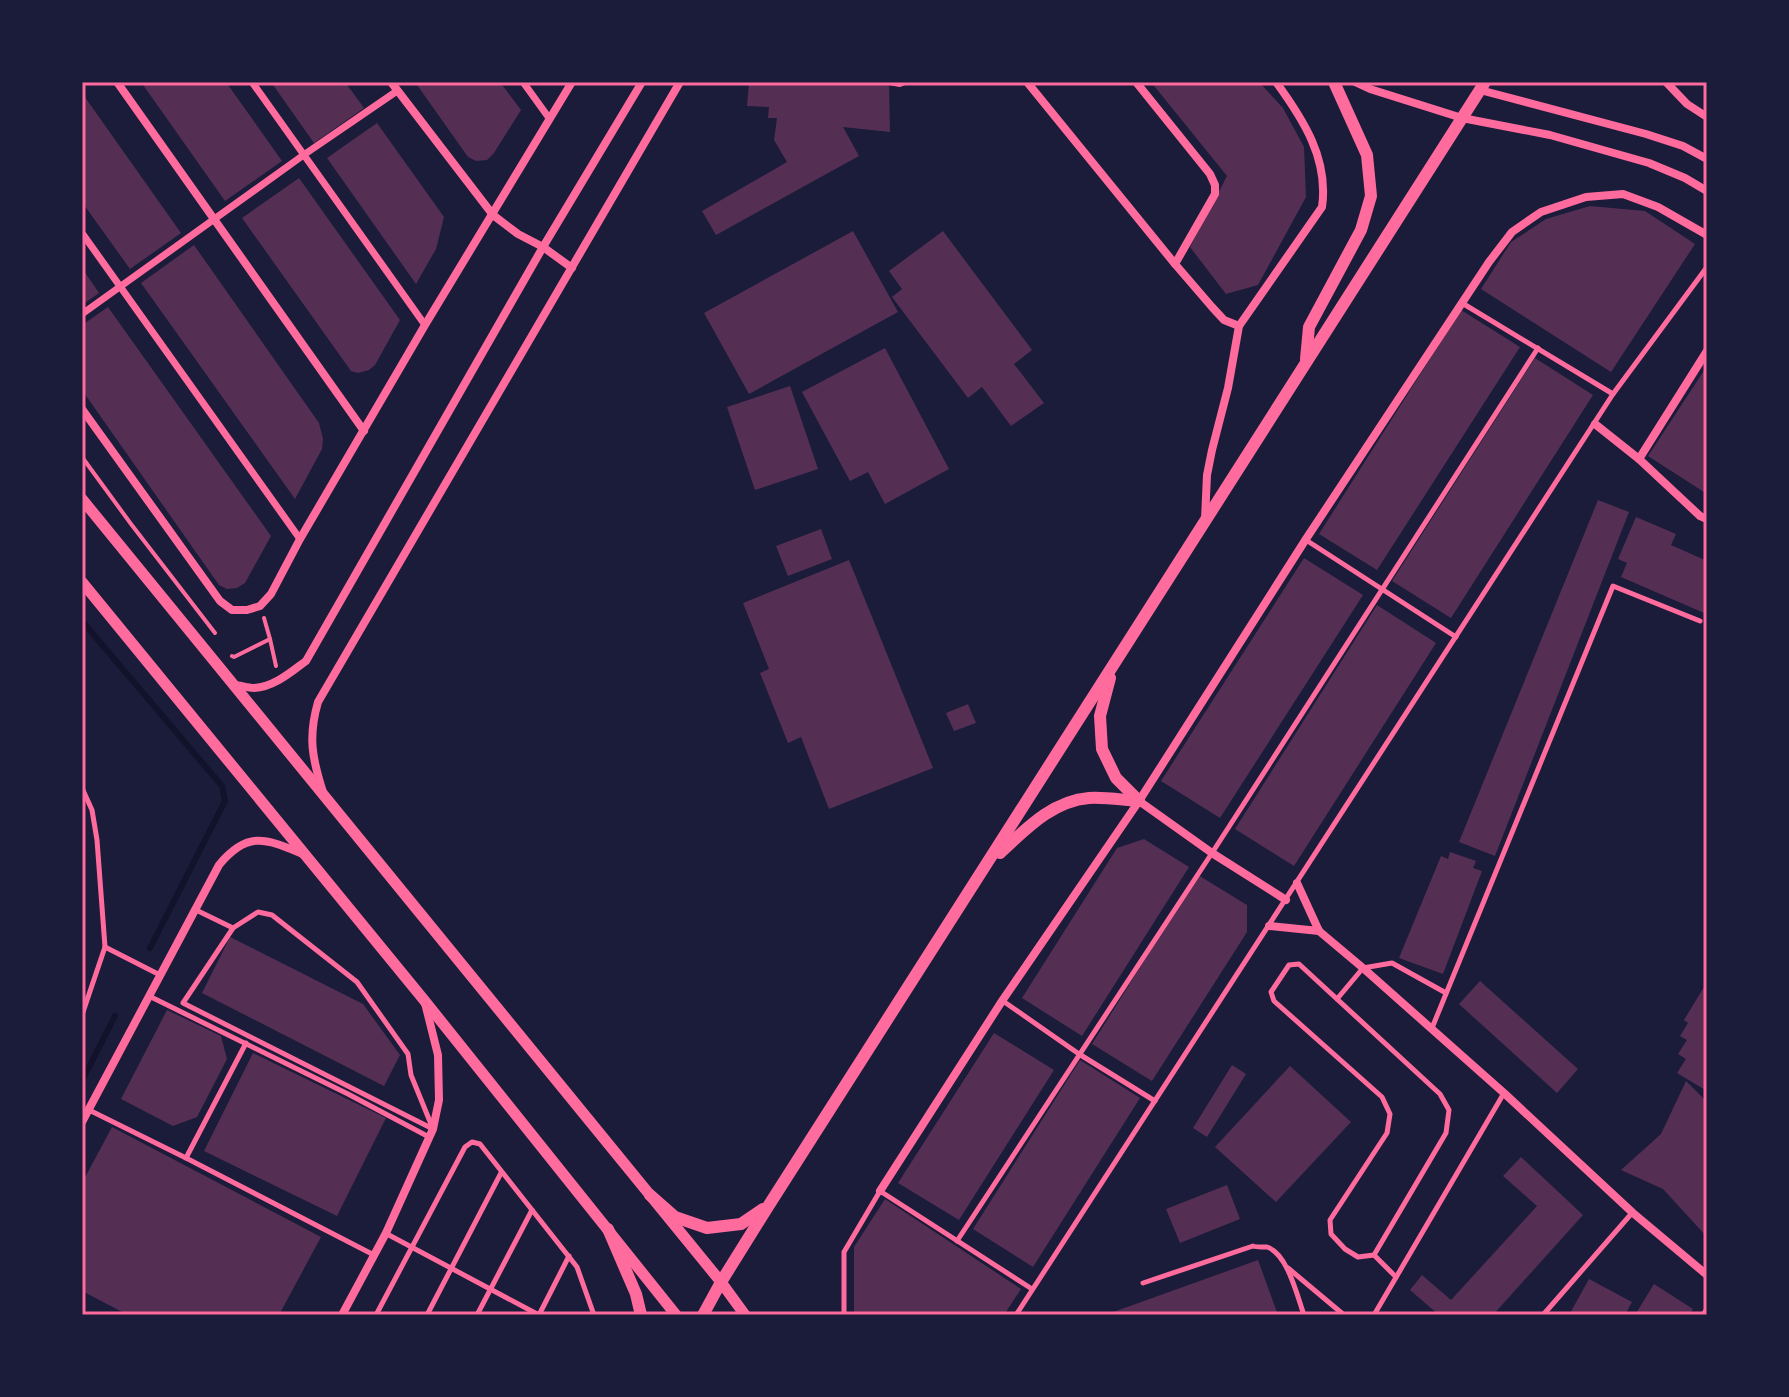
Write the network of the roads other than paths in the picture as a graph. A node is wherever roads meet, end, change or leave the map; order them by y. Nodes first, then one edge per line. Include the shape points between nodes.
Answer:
1 (117, 82) edge
2 (252, 82) edge
3 (391, 82) edge
4 (523, 82) edge
5 (572, 82) edge
6 (642, 82) edge
7 (680, 82) edge
8 (1027, 82) edge
9 (1136, 82) edge
10 (1276, 82) edge
11 (1334, 82) edge
12 (1355, 82) edge
13 (1666, 82) edge
14 (1483, 86) edge
15 (397, 91) junction
16 (1707, 117) edge
17 (549, 118) junction
18 (1462, 118) junction
19 (305, 154) junction
20 (1707, 159) edge
21 (1707, 191) edge
22 (493, 215) junction
23 (216, 220) junction
24 (82, 233) edge
25 (1707, 235) edge
26 (543, 247) junction
27 (1175, 264) junction
28 (1707, 267) edge
29 (572, 268) junction
30 (120, 288) junction
31 (1462, 303) junction
32 (82, 314) edge
33 (425, 325) junction
34 (1239, 326) junction
35 (1538, 348) junction
36 (1707, 351) edge
37 (1306, 363) junction
38 (1613, 394) junction
39 (82, 409) edge
40 (1595, 424) junction
41 (364, 431) junction
42 (1639, 459) junction
43 (82, 499) edge
44 (1707, 519) edge
45 (1205, 523) junction
46 (300, 539) junction
47 (1306, 539) junction
48 (82, 582) edge
49 (1382, 591) junction
50 (1700, 621) dead end
51 (1456, 637) junction
52 (1112, 669) junction
53 (234, 685) junction
54 (82, 788) edge
55 (325, 796) junction
56 (1139, 801) junction
57 (1212, 853) junction
58 (308, 856) junction
59 (986, 866) junction
60 (1297, 883) junction
61 (1286, 900) junction
62 (196, 910) junction
63 (1269, 926) junction
64 (233, 928) junction
65 (1319, 931) junction
66 (105, 947) junction
67 (1363, 968) junction
68 (160, 975) junction
69 (1446, 993) junction
70 (149, 996) junction
71 (1337, 999) junction
72 (424, 1000) junction
73 (1002, 1001) junction
74 (82, 1015) edge
75 (1432, 1029) junction
76 (246, 1043) junction
77 (1079, 1054) junction
78 (1504, 1093) junction
79 (1155, 1102) junction
80 (89, 1110) junction
81 (82, 1122) edge
82 (432, 1133) junction
83 (186, 1158) junction
84 (501, 1173) junction
85 (880, 1191) junction
86 (650, 1195) junction
87 (769, 1205) junction
88 (532, 1210) junction
89 (1633, 1213) junction
90 (608, 1229) junction
91 (386, 1233) junction
92 (957, 1241) junction
93 (412, 1248) junction
94 (374, 1255) junction
95 (1374, 1255) junction
96 (569, 1256) junction
97 (1287, 1268) junction
98 (452, 1269) junction
99 (1707, 1275) edge
100 (1396, 1277) junction
101 (721, 1282) junction
102 (1143, 1283) dead end
103 (1032, 1289) junction
104 (491, 1290) junction
105 (1707, 1309) edge
106 (342, 1315) edge
107 (376, 1315) edge
108 (427, 1315) edge
109 (477, 1315) edge
110 (539, 1315) edge
111 (594, 1315) edge
112 (641, 1315) edge
113 (676, 1315) edge
114 (703, 1315) edge
115 (745, 1315) edge
116 (844, 1315) edge
117 (1016, 1315) edge
118 (1304, 1315) edge
119 (1344, 1315) edge
120 (1374, 1315) edge
121 (1543, 1315) edge
122 (1703, 1315) edge

1 - 23 street
2 - 19 street
3 - 15 street
4 - 17 street
5 - 17 street
6 - 26 street
7 - 29 street
8 - 27 street
9 - 27 street via 1215,185 1215,194
10 - 34 street via 1316,146 1322,207
11 - 37 main road via 1367,155 1371,196 1361,230 1309,327
12 - 18 street
13 - 16 street
14 - 18 main road
14 - 20 street via 1683,146
15 - 19 street
15 - 22 street
17 - 22 street
18 - 21 street via 1550,135 1649,163
18 - 37 main road
19 - 23 street
19 - 33 street
22 - 26 street
22 - 33 street
23 - 30 street
23 - 41 street
24 - 30 street
25 - 31 street via 1623,194 1586,197 1541,212 1512,232
26 - 29 street
26 - 53 street via 306,661 271,684
27 - 34 street via 1224,320
28 - 38 lane
29 - 55 street via 318,702 312,744
30 - 32 street
30 - 46 street
31 - 35 lane
31 - 47 street
33 - 41 street
34 - 45 street via 1207,475
35 - 38 lane
35 - 49 lane
36 - 42 street
37 - 45 main road
38 - 40 lane
39 - 46 street via 220,601 232,610 260,606
40 - 42 street
40 - 51 lane
41 - 46 street
42 - 44 street
43 - 53 street
45 - 52 main road
47 - 49 lane
47 - 56 street
48 - 58 street
49 - 51 lane
49 - 57 lane
50 - 69 lane via 1613,586
51 - 60 lane
52 - 56 main road via 1100,716 1102,749 1116,778
52 - 59 main road
53 - 55 street
54 - 66 lane via 97,840
55 - 86 street
56 - 57 street
56 - 59 main road via 1070,802 1038,817
56 - 73 street
57 - 61 street
57 - 77 lane
58 - 62 street via 267,841 242,844 219,865
58 - 72 street
59 - 87 main road
60 - 61 lane
60 - 65 street
61 - 63 lane
62 - 64 lane
62 - 68 street
63 - 65 street
63 - 79 lane
64 - 82 lane via 258,912 272,915 357,982 408,1054
64 - 82 lane via 183,1003
65 - 67 street
66 - 68 lane
66 - 74 lane
67 - 69 lane via 1392,963
67 - 71 lane
67 - 75 street
68 - 70 street
69 - 75 lane
70 - 76 lane
70 - 80 street
71 - 95 lane via 1440,1094 1449,1110 1446,1133
71 - 95 lane via 1299,964 1289,965 1271,992 1274,1001 1382,1097 1390,1114 1387,1133 1330,1220 1331,1234 1345,1249 1358,1257
72 - 82 street via 438,1055 439,1100
72 - 90 street
73 - 77 lane
73 - 85 street
75 - 78 street
76 - 82 lane
76 - 83 lane
77 - 79 lane
77 - 92 lane
78 - 89 street
78 - 100 lane
79 - 103 lane
80 - 81 street
80 - 83 lane
82 - 91 street
83 - 94 lane
84 - 88 lane
84 - 93 lane via 480,1144 465,1147
84 - 98 lane
85 - 92 lane
85 - 116 lane via 844,1252
86 - 87 main road via 675,1217 707,1228 741,1224
86 - 101 street
87 - 101 main road
88 - 96 lane
88 - 104 lane
89 - 99 street
89 - 121 lane
90 - 112 main road
90 - 113 street
91 - 93 lane
91 - 94 street
92 - 103 lane
93 - 98 lane
93 - 107 lane
94 - 106 street
95 - 100 lane
96 - 110 lane
96 - 111 lane
97 - 102 lane via 1266,1247 1253,1246
97 - 118 lane
97 - 119 lane
98 - 104 lane
98 - 108 lane
100 - 120 lane
101 - 114 main road
101 - 115 street
103 - 117 lane
104 - 109 lane
104 - 110 lane
105 - 122 lane

